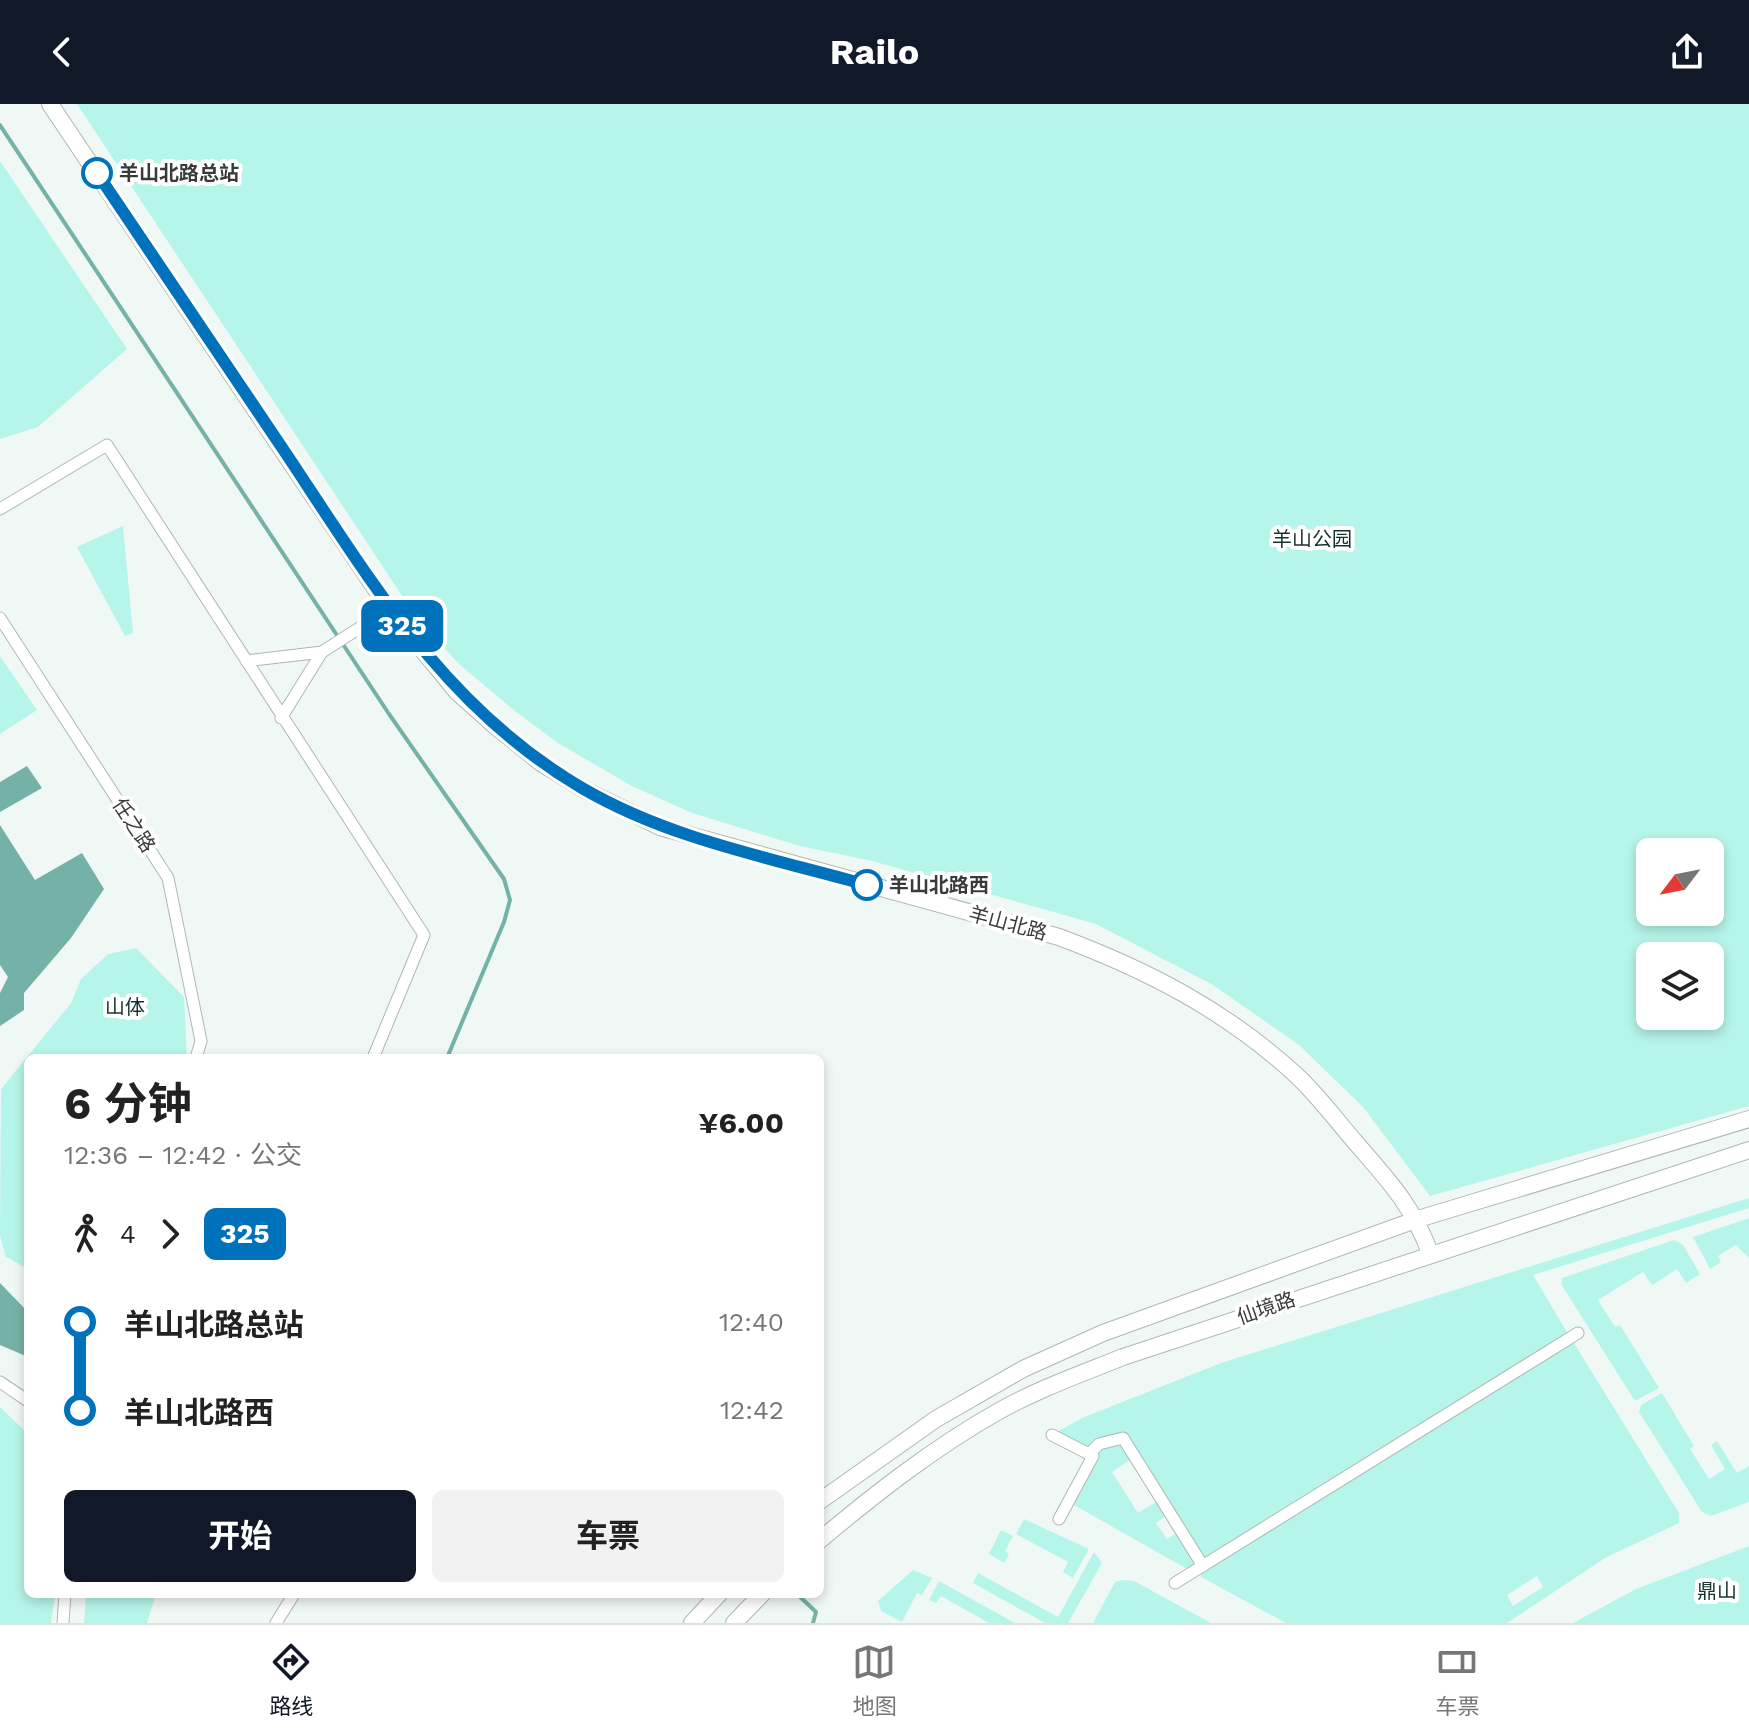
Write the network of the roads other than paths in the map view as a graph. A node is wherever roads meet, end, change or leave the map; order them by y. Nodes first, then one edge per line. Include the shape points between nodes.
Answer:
1 (50, 104) edge
2 (0, 509) edge
3 (389, 609) junction
4 (0, 618) edge
5 (322, 652) junction
6 (246, 661) junction
7 (281, 718) junction
8 (197, 1054) edge
9 (375, 1054) edge
10 (1749, 1119) edge
11 (1749, 1150) edge
12 (1418, 1219) junction
13 (1430, 1253) junction
14 (1578, 1333) dead end
15 (0, 1382) edge
16 (24, 1398) edge
17 (1052, 1435) dead end
18 (1089, 1454) junction
19 (824, 1498) edge
20 (1059, 1519) dead end
21 (824, 1537) edge
22 (1203, 1566) junction
23 (1175, 1583) dead end
24 (65, 1598) edge
25 (292, 1598) edge
26 (715, 1598) edge
27 (758, 1598) edge
28 (63, 1623) edge
29 (276, 1623) edge
30 (692, 1623) edge
31 (734, 1623) edge

1 - 3 main road, 羊山北路
2 - 6 street via 107,445
3 - 5 street
3 - 12 main road, 羊山北路 via 447,681 541,763 660,827 1059,937 1185,992 1297,1076
4 - 8 street, 任之路 via 168,878 201,1041
5 - 6 street
5 - 7 street
6 - 7 street
7 - 9 street via 424,935
10 - 12 main road, 仙境路
11 - 13 main road, 仙境路
12 - 13 main road, 羊山北路
12 - 19 main road, 仙境路 via 1131,1323 1023,1369 936,1419
13 - 21 main road, 仙境路 via 1047,1388 999,1411 920,1462
14 - 22 street
15 - 16 street
17 - 18 street
18 - 20 street via 1093,1456
18 - 22 street via 1099,1444 1123,1438
22 - 23 street
24 - 28 street
25 - 29 street
26 - 30 main road
27 - 31 main road

